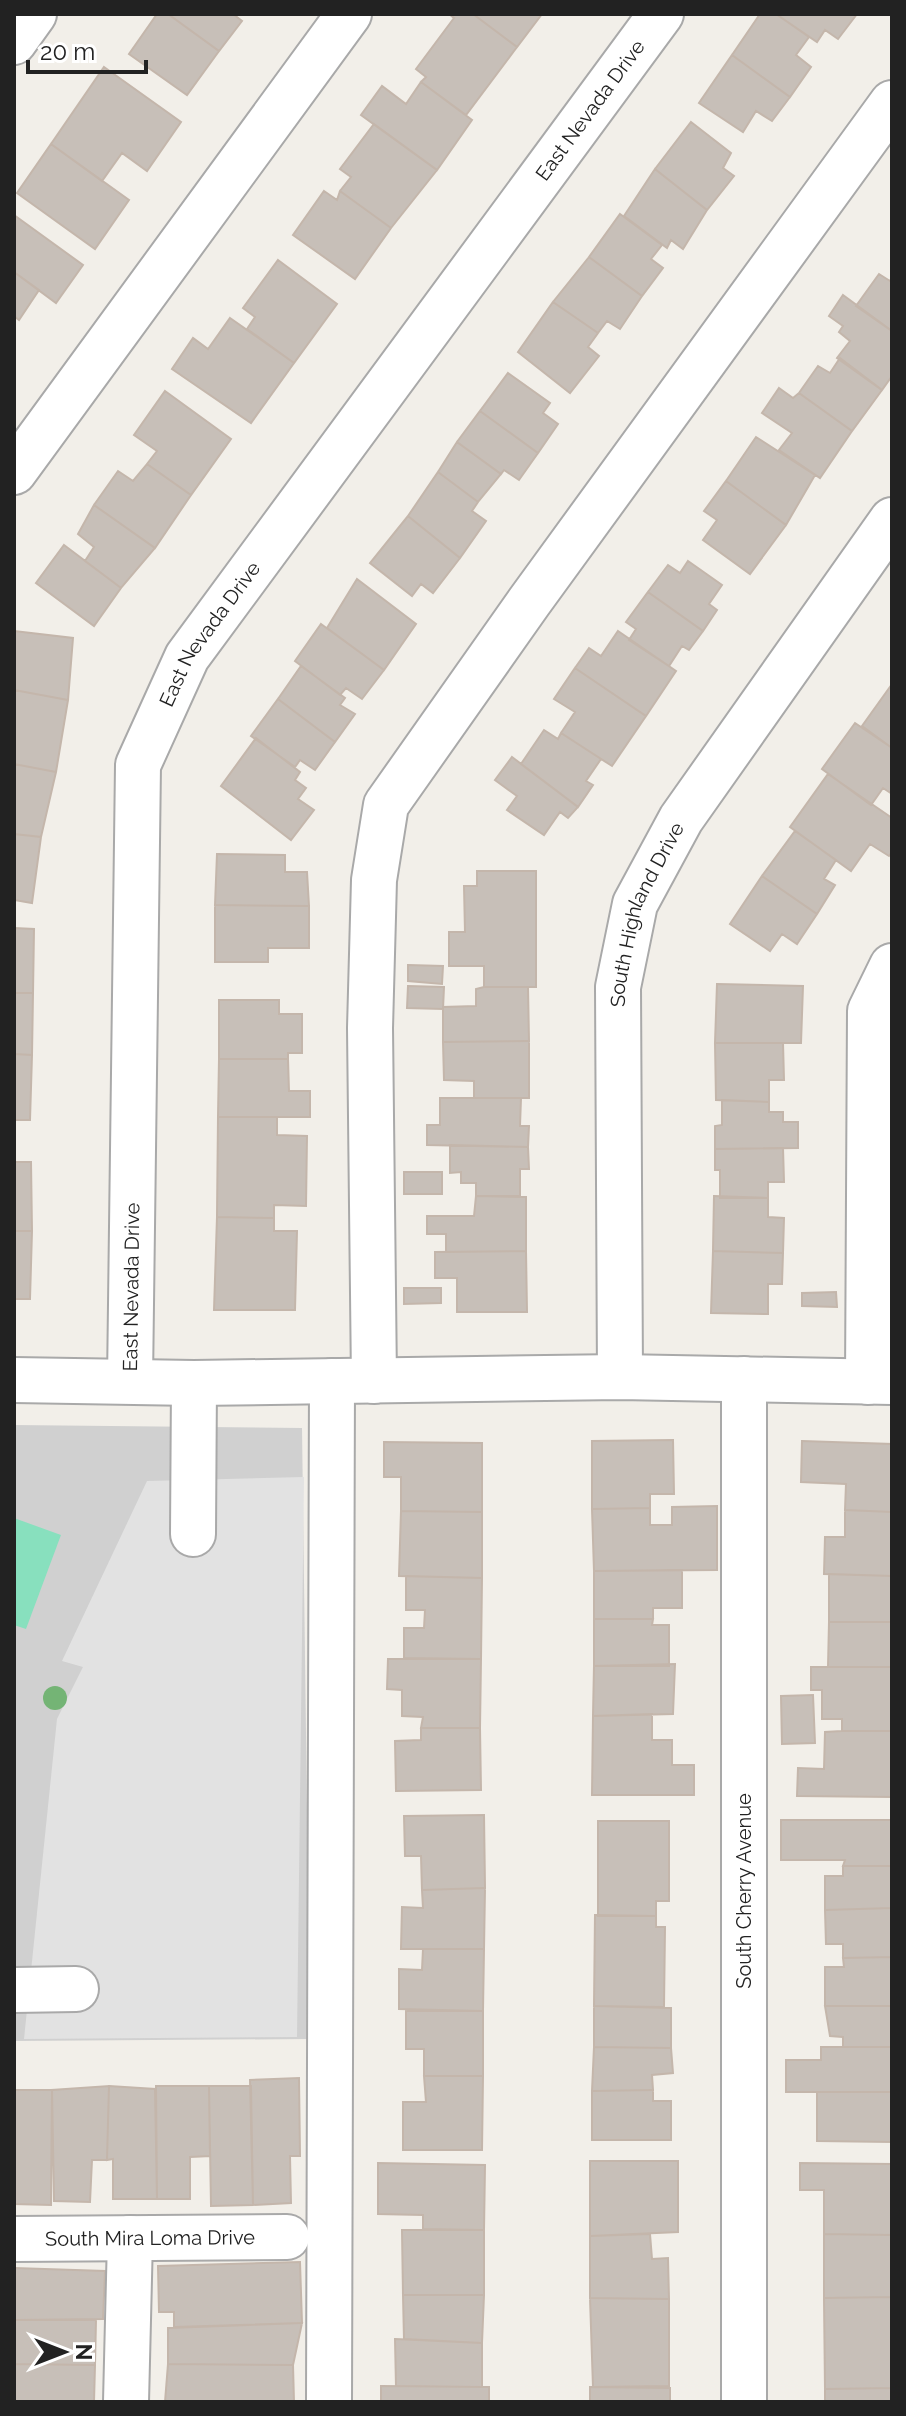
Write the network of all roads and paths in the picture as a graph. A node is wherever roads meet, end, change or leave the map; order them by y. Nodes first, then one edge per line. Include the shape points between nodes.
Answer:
1 (34, 14) edge
2 (349, 14) edge
3 (661, 14) edge
4 (14, 42) edge
5 (892, 103) edge
6 (14, 472) edge
7 (892, 520) edge
8 (892, 966) edge
9 (620, 1377) junction
10 (744, 1379) junction
11 (14, 1380) edge
12 (130, 1381) junction
13 (332, 1381) junction
14 (374, 1381) junction
15 (880, 1382) edge
16 (194, 1383) junction
17 (193, 1534) dead end
18 (76, 1989) dead end
19 (14, 1990) edge
20 (287, 2237) dead end
21 (130, 2238) junction
22 (14, 2239) edge
23 (126, 2402) edge
24 (329, 2402) edge
25 (744, 2402) edge

1 - 4 street
2 - 6 street
3 - 12 street, East Nevada Drive via 187,657 138,765
5 - 14 street via 386,805 374,880 371,998
7 - 9 street, South Highland Drive via 681,819 635,904 618,987
8 - 15 street via 870,1011
9 - 10 street
9 - 14 street
10 - 15 street
10 - 25 street, South Cherry Avenue
11 - 12 street
12 - 16 street
13 - 14 street
13 - 16 street
13 - 24 street
16 - 17 street
18 - 19 street
20 - 21 street, South Mira Loma Drive
21 - 22 street, South Mira Loma Drive
21 - 23 street

